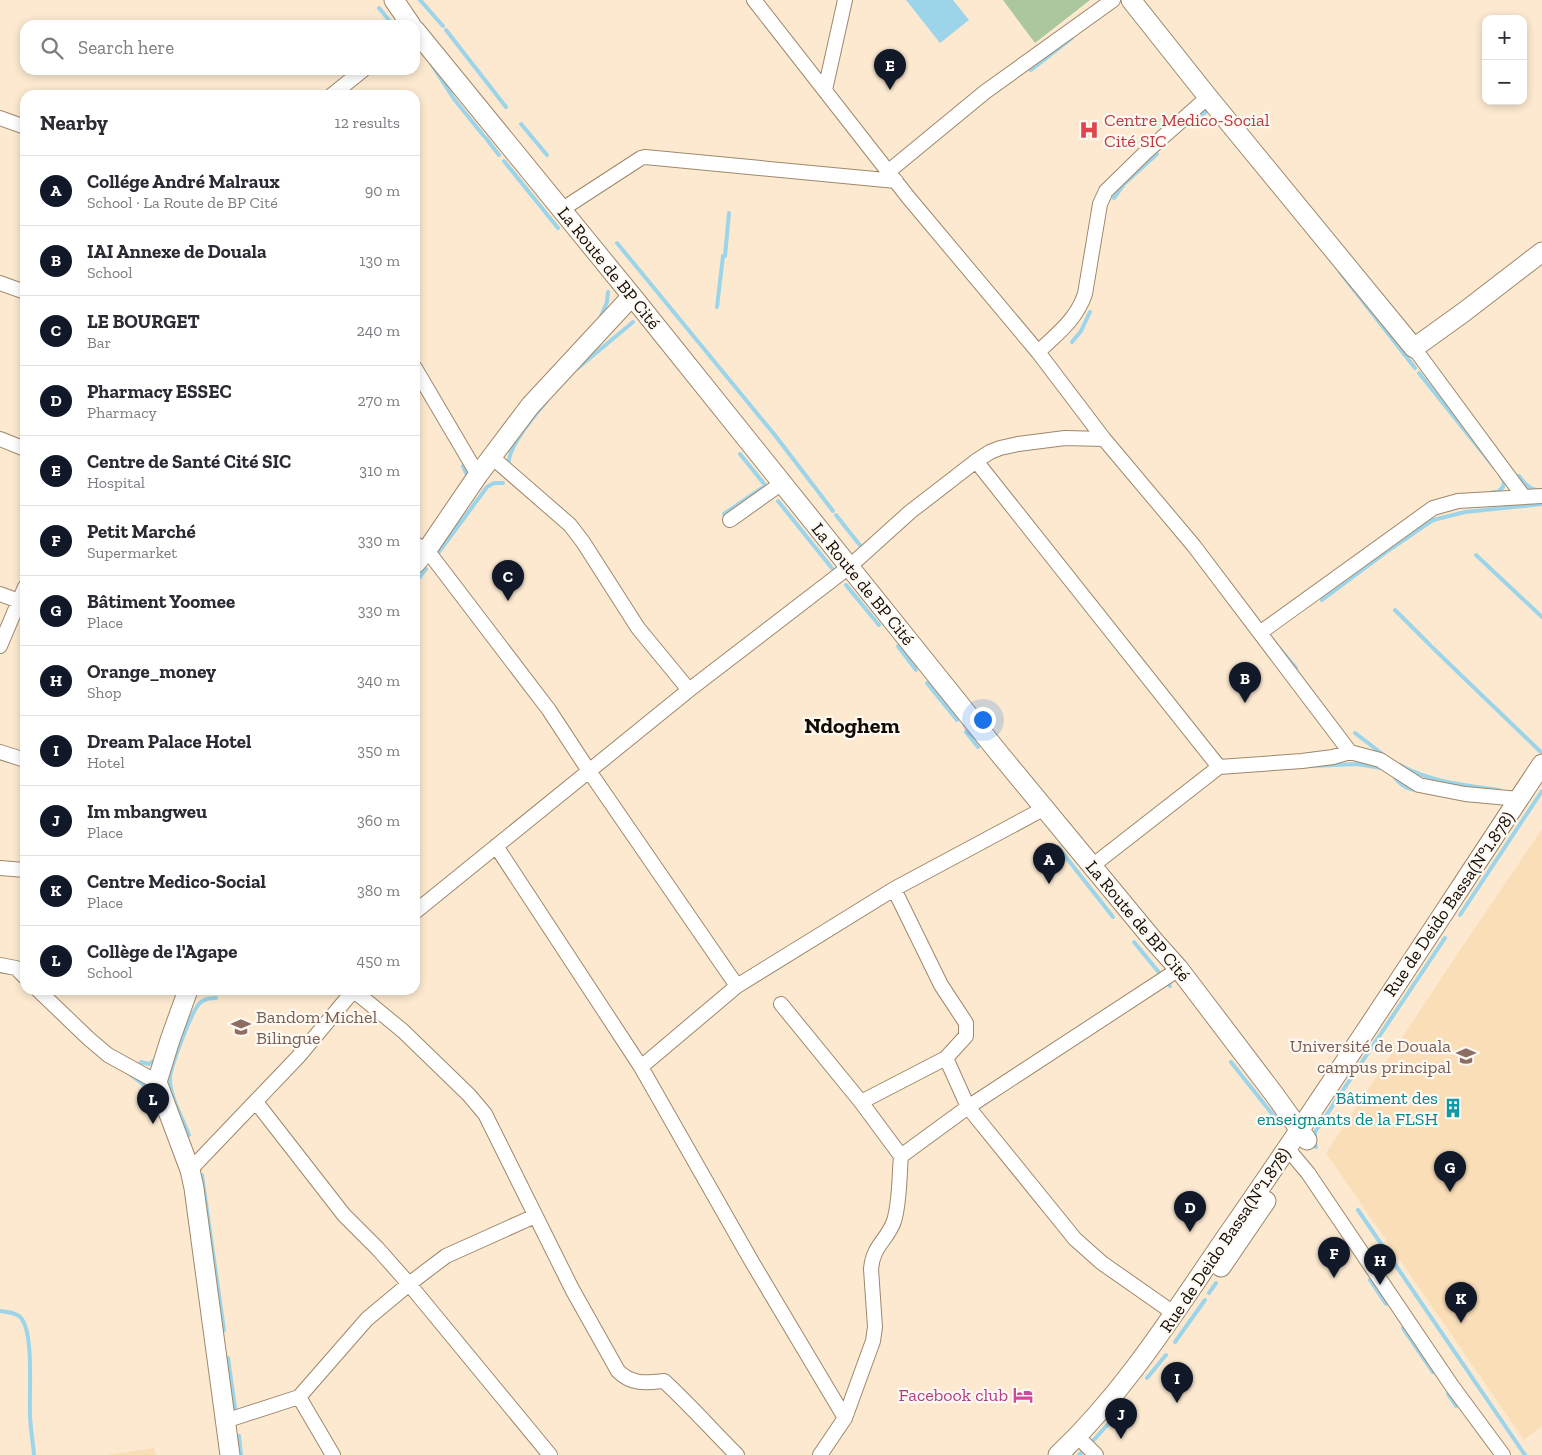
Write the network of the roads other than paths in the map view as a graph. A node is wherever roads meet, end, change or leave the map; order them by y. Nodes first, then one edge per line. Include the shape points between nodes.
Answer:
1 (394, 0) edge
2 (754, 0) edge
3 (845, 0) edge
4 (1127, 0) edge
5 (408, 20) edge
6 (420, 37) edge
7 (357, 75) edge
8 (338, 90) edge
9 (825, 90) junction
10 (1208, 97) junction
11 (0, 118) edge
12 (20, 125) edge
13 (892, 176) junction
14 (561, 210) junction
15 (1542, 252) edge
16 (0, 283) edge
17 (20, 290) edge
18 (632, 296) junction
19 (1414, 348) junction
20 (1038, 352) junction
21 (420, 376) edge
22 (1104, 438) junction
23 (0, 439) edge
24 (20, 447) edge
25 (493, 458) junction
26 (976, 461) junction
27 (478, 475) junction
28 (782, 483) junction
29 (1542, 496) edge
30 (1524, 497) junction
31 (730, 520) dead end
32 (421, 547) edge
33 (849, 566) junction
34 (20, 592) edge
35 (0, 594) edge
36 (20, 599) edge
37 (1261, 632) junction
38 (0, 646) edge
39 (689, 690) junction
40 (0, 752) edge
41 (1350, 752) junction
42 (20, 758) edge
43 (1542, 764) edge
44 (1219, 766) junction
45 (589, 771) junction
46 (1542, 788) edge
47 (1519, 798) junction
48 (1045, 808) junction
49 (496, 846) junction
50 (1092, 866) junction
51 (0, 868) edge
52 (20, 870) edge
53 (894, 889) junction
54 (420, 908) edge
55 (0, 965) edge
56 (1179, 970) junction
57 (20, 972) edge
58 (737, 986) junction
59 (43, 995) edge
60 (186, 995) edge
61 (349, 995) edge
62 (359, 995) edge
63 (781, 1004) dead end
64 (946, 1058) junction
65 (641, 1067) junction
66 (157, 1082) junction
67 (256, 1102) junction
68 (861, 1102) junction
69 (968, 1107) junction
70 (1304, 1135) junction
71 (1291, 1153) junction
72 (900, 1156) junction
73 (190, 1170) junction
74 (536, 1216) junction
75 (409, 1284) junction
76 (1175, 1314) junction
77 (299, 1397) junction
78 (845, 1418) junction
79 (225, 1421) junction
80 (1085, 1451) edge
81 (230, 1455) edge
82 (333, 1455) edge
83 (550, 1455) edge
84 (737, 1455) edge
85 (820, 1455) edge
86 (1058, 1455) edge
87 (1503, 1455) edge

1 - 5 street, La Route de BP Cité
2 - 9 street
3 - 9 street
4 - 10 street
4 - 13 street via 985,92
6 - 14 street, La Route de BP Cité
7 - 8 street
9 - 13 street
10 - 19 street
10 - 20 street via 1106,191 1100,204 1081,304 1076,315
11 - 12 street
13 - 14 street via 645,157
13 - 20 street
14 - 18 street, La Route de BP Cité
15 - 19 street
16 - 17 street
18 - 25 street via 530,406
18 - 28 street, La Route de BP Cité
19 - 30 street
20 - 22 street
21 - 27 street
22 - 26 street via 1065,438 1018,444 995,450
22 - 37 street
23 - 24 street
25 - 27 street
25 - 39 street via 570,525 638,628
26 - 33 street via 910,512
26 - 44 street
27 - 32 street
28 - 31 street
28 - 33 street, La Route de BP Cité
29 - 30 street
30 - 37 street via 1458,501 1433,508
32 - 45 street via 549,710
33 - 39 street
33 - 48 street, La Route de BP Cité
34 - 35 street
36 - 38 street
37 - 41 street
39 - 45 street
40 - 42 street
41 - 44 street via 1302,761
41 - 47 street via 1380,760 1419,785 1465,794
43 - 47 street, Rue de Deido Bassa(N°1.878)
44 - 50 street
45 - 49 street
45 - 58 street
46 - 70 street
47 - 70 street, Rue de Deido Bassa(N°1.878)
48 - 50 street, La Route de BP Cité
48 - 53 street
49 - 54 street
49 - 65 street
50 - 56 street, La Route de BP Cité
51 - 52 street
53 - 58 street
53 - 64 street via 941,985 966,1023 966,1036
55 - 57 street
56 - 69 street
56 - 70 street, La Route de BP Cité
58 - 65 street
59 - 66 street via 108,1054
60 - 66 street
61 - 67 street
62 - 74 street via 403,1031 480,1108
63 - 68 street
64 - 68 street
64 - 69 street
65 - 78 street
66 - 73 street
67 - 73 street
67 - 75 street via 344,1215
68 - 72 street
69 - 72 street
69 - 76 street via 1075,1239 1102,1263
70 - 71 street, Rue de Deido Bassa(N°1.878)
71 - 76 street, Rue de Deido Bassa(N°1.878)
71 - 80 street via 1238,1243
71 - 87 street
72 - 78 street via 893,1222 872,1260 874,1334
73 - 79 street
74 - 75 street via 446,1256
74 - 84 street via 572,1290 618,1371 629,1380 641,1383 664,1381
75 - 77 street via 367,1319
75 - 83 street
76 - 86 street, Rue de Deido Bassa(N°1.878) via 1110,1402
77 - 79 street
77 - 82 street
78 - 85 street
79 - 81 street

